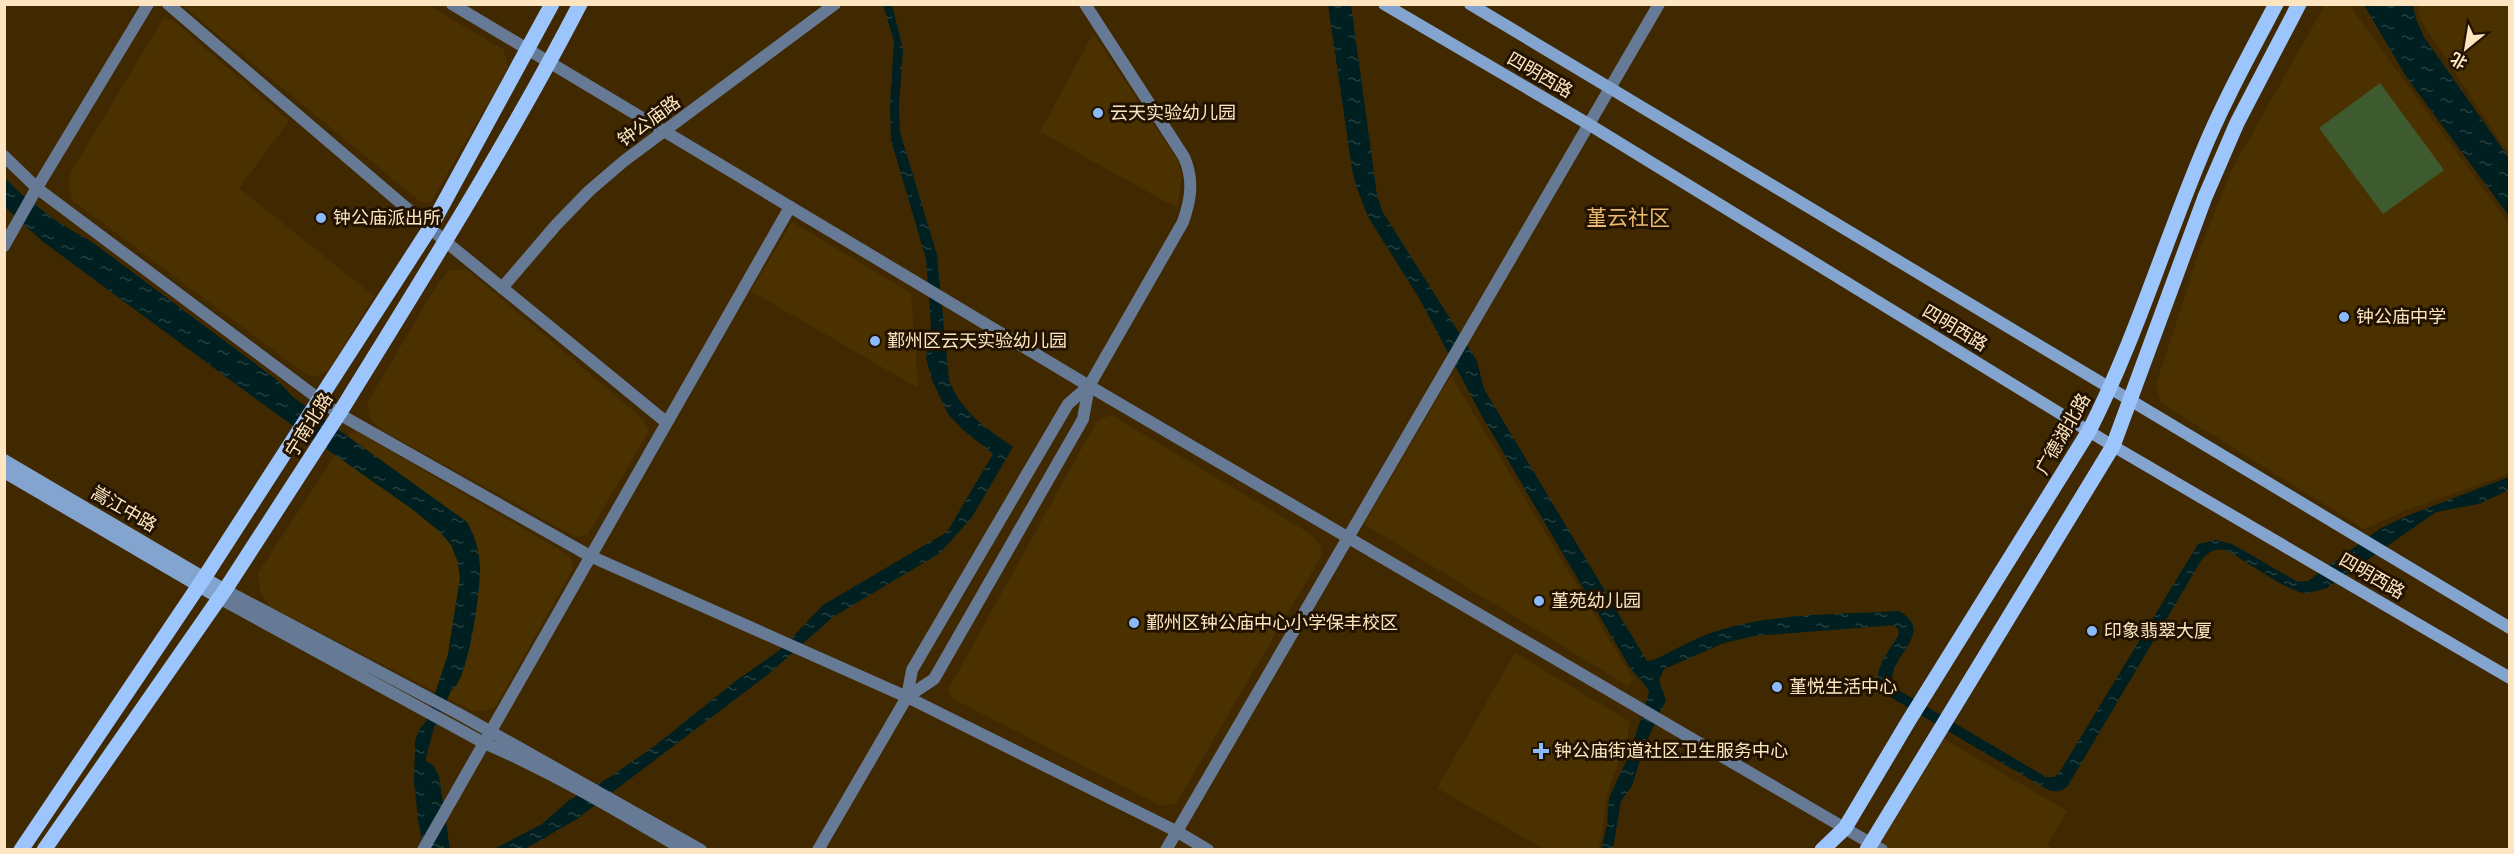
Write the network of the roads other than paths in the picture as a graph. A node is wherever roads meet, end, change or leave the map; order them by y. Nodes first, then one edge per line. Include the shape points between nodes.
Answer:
1 (148, 4) edge
2 (168, 4) edge
3 (452, 4) edge
4 (552, 4) edge
5 (580, 4) edge
6 (835, 4) edge
7 (1085, 4) edge
8 (1384, 4) edge
9 (1470, 4) edge
10 (1659, 4) edge
11 (2276, 4) edge
12 (2299, 4) edge
13 (528, 50) junction
14 (550, 62) junction
15 (1610, 89) junction
16 (1590, 125) junction
17 (664, 133) junction
18 (4, 156) edge
19 (36, 190) junction
20 (790, 207) junction
21 (430, 228) junction
22 (445, 241) junction
23 (4, 246) edge
24 (502, 288) junction
25 (1089, 386) junction
26 (2110, 390) junction
27 (320, 401) junction
28 (2129, 401) junction
29 (338, 415) junction
30 (666, 422) junction
31 (2089, 431) junction
32 (2113, 446) junction
33 (4, 460) edge
34 (4, 472) edge
35 (1348, 536) junction
36 (590, 556) junction
37 (201, 582) junction
38 (222, 594) junction
39 (2510, 628) edge
40 (2510, 678) edge
41 (907, 697) junction
42 (488, 738) junction
43 (1845, 828) junction
44 (1176, 831) junction
45 (1873, 847) edge
46 (21, 849) edge
47 (44, 849) edge
48 (423, 849) edge
49 (684, 849) edge
50 (701, 849) edge
51 (818, 849) edge
52 (1166, 849) edge
53 (1208, 849) edge
54 (1822, 849) edge

1 - 19 street
2 - 21 street
3 - 13 street
4 - 13 main road, 宁南北路
5 - 14 main road, 宁南北路
6 - 17 street, 钟公庙路
7 - 25 street via 1191,172 1190,202 1183,222
8 - 16 main road, 四明西路
9 - 15 main road, 四明西路
10 - 15 street
11 - 26 main road, 广德湖北路 via 2201,154
12 - 28 main road via 2214,175
13 - 14 street
13 - 21 main road, 宁南北路
14 - 17 street
14 - 22 main road, 宁南北路
15 - 16 street
15 - 26 main road, 四明西路
16 - 31 main road, 四明西路
16 - 35 street
17 - 20 street
17 - 24 street, 钟公庙路 via 589,191
18 - 19 street
19 - 23 street
19 - 27 street
20 - 25 street
20 - 30 street
21 - 22 street
21 - 27 main road, 宁南北路
22 - 24 street
22 - 29 main road, 宁南北路
24 - 30 street
25 - 35 street
25 - 41 street via 1068,404 912,670
25 - 41 street via 1083,419 934,679
26 - 28 main road, 四明西路
26 - 31 main road, 广德湖北路
27 - 29 street
27 - 37 main road, 宁南北路
28 - 32 main road
28 - 39 main road, 四明西路
29 - 36 street
29 - 38 main road, 宁南北路
30 - 36 street
31 - 32 main road, 四明西路
31 - 43 main road, 广德湖北路
32 - 40 main road, 四明西路
32 - 45 main road
33 - 37 main road, 嵩江中路
34 - 37 main road, 嵩江中路
35 - 43 street
35 - 44 street
36 - 41 street
36 - 42 street
37 - 38 main road, 嵩江中路
37 - 46 main road, 宁南北路
38 - 42 street
38 - 42 street via 418,692 461,716
38 - 47 main road, 宁南北路
41 - 44 street
41 - 51 street
42 - 48 street
42 - 49 street
42 - 50 street via 577,779
43 - 45 street
43 - 54 main road, 广德湖北路
44 - 52 street
44 - 53 street

